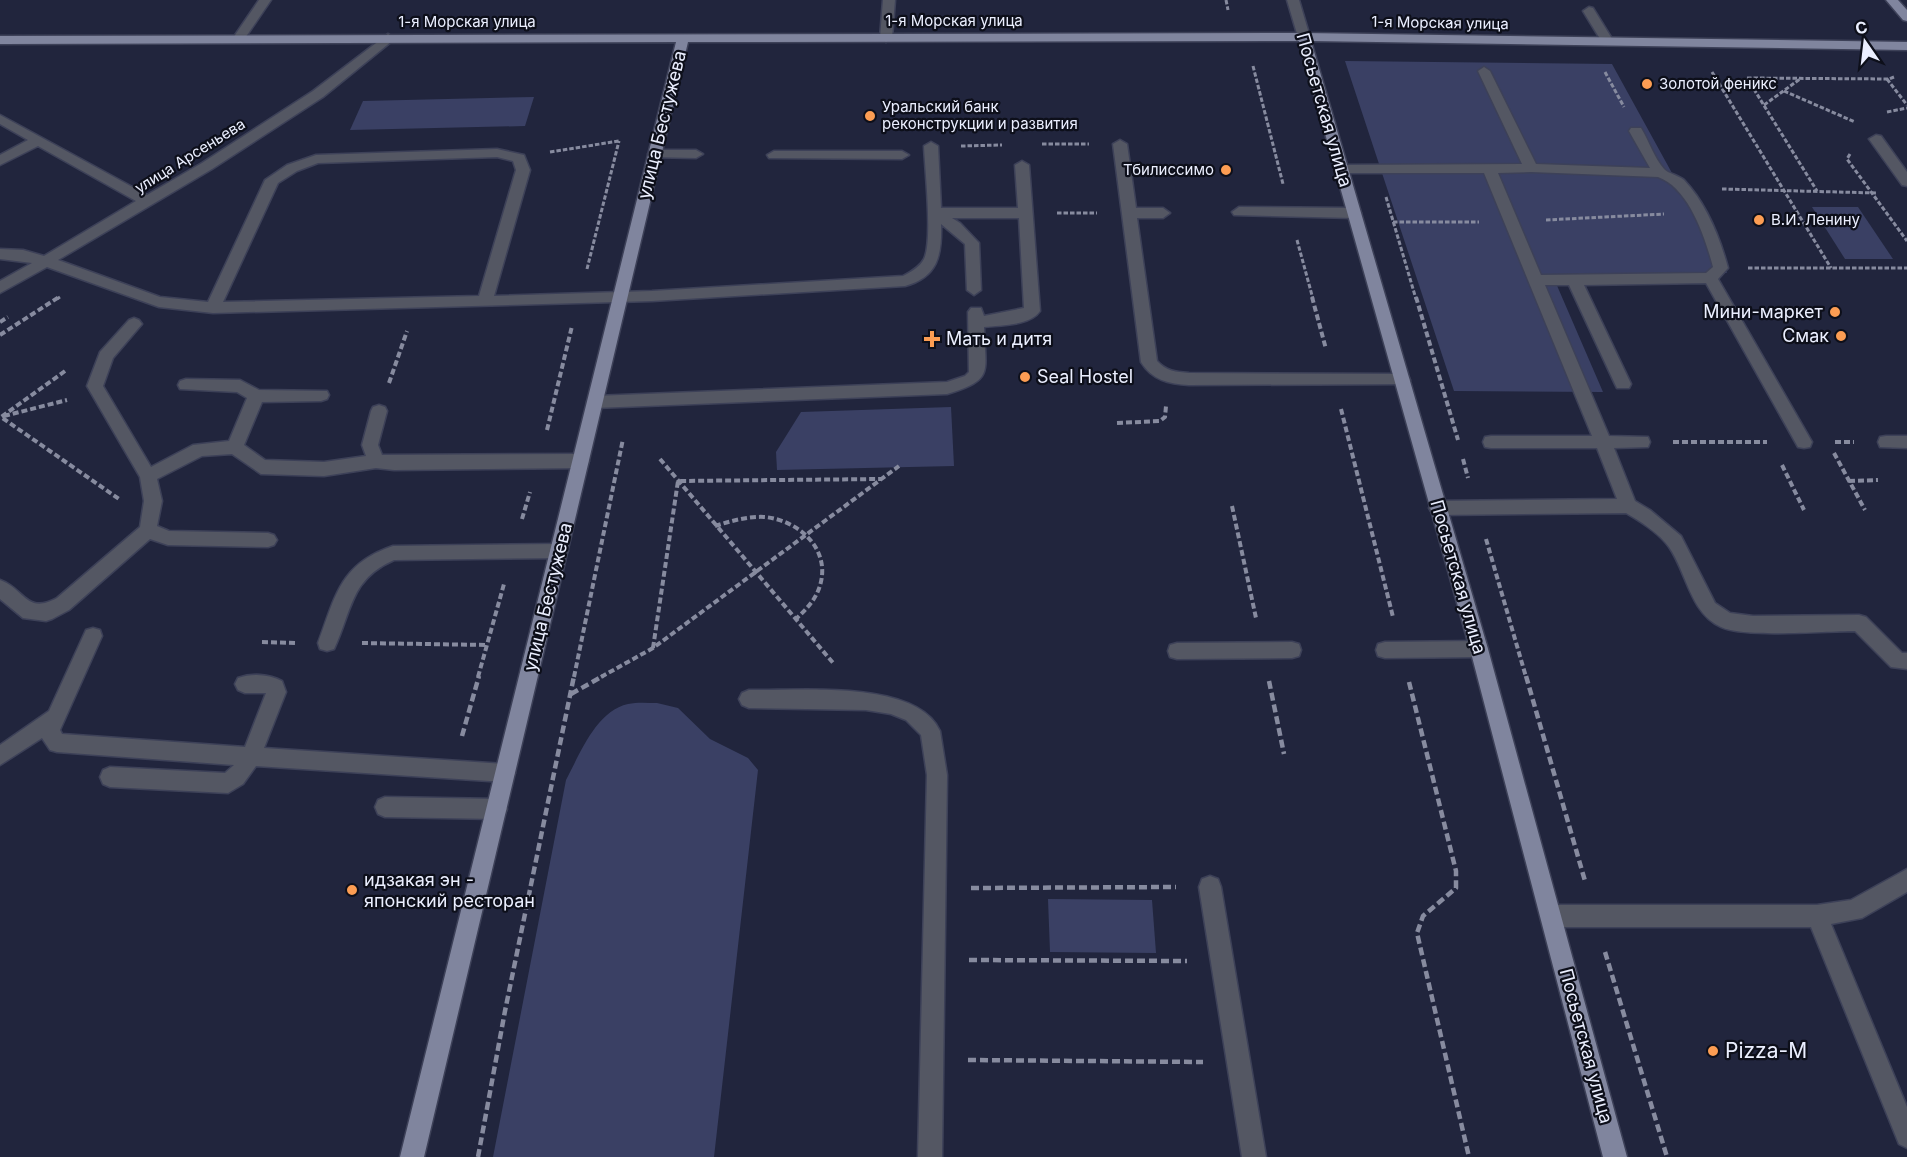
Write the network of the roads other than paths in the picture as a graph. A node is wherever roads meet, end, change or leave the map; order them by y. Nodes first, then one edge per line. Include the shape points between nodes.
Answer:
1 (264, 0) edge
2 (888, 0) edge
3 (1293, 0) edge
4 (1892, 0) edge
5 (1589, 11) dead end
6 (1907, 17) edge
7 (1304, 37) junction
8 (239, 38) junction
9 (683, 38) junction
10 (886, 38) junction
11 (388, 39) junction
12 (0, 40) edge
13 (1608, 42) junction
14 (1907, 46) edge
15 (1484, 72) dead end
16 (0, 119) edge
17 (1636, 131) road end
18 (1876, 139) dead end
19 (37, 141) junction
20 (1119, 144) dead end
21 (657, 146) junction
22 (931, 146) dead end
23 (696, 154) dead end
24 (774, 155) dead end
25 (902, 155) dead end
26 (0, 160) edge
27 (1022, 165) dead end
28 (1489, 168) junction
29 (1531, 168) junction
30 (1341, 169) junction
31 (1659, 173) junction
32 (1907, 182) edge
33 (148, 202) junction
34 (934, 213) junction
35 (1026, 213) junction
36 (1128, 213) junction
37 (1163, 213) dead end
38 (1239, 213) dead end
39 (1354, 213) junction
40 (0, 254) edge
41 (48, 262) junction
42 (1715, 273) junction
43 (1574, 279) junction
44 (1535, 280) junction
45 (0, 288) edge
46 (974, 290) dead end
47 (621, 297) junction
48 (485, 301) junction
49 (213, 308) junction
50 (134, 324) dead end
51 (1402, 380) junction
52 (1623, 384) dead end
53 (186, 385) dead end
54 (321, 395) dead end
55 (256, 396) junction
56 (595, 402) junction
57 (379, 411) road end
58 (1491, 442) dead end
59 (1603, 442) junction
60 (1642, 442) dead end
61 (1804, 442) dead end
62 (1886, 442) dead end
63 (1907, 442) edge
64 (235, 447) junction
65 (376, 461) junction
66 (580, 461) junction
67 (148, 476) junction
68 (1628, 506) junction
69 (1438, 508) junction
70 (149, 526) junction
71 (268, 540) dead end
72 (559, 551) junction
73 (0, 588) edge
74 (93, 636) dead end
75 (327, 643) road end
76 (1479, 649) junction
77 (1292, 650) dead end
78 (1393, 650) road end
79 (1177, 651) dead end
80 (1907, 662) edge
81 (245, 684) dead end
82 (749, 699) dead end
83 (54, 718) junction
84 (0, 756) edge
85 (250, 756) junction
86 (505, 773) junction
87 (110, 777) dead end
88 (385, 807) dead end
89 (497, 808) junction
90 (1907, 880) edge
91 (1210, 887) road end
92 (1552, 916) junction
93 (1817, 916) junction
94 (1907, 1136) edge
95 (412, 1157) edge
96 (930, 1157) edge
97 (1254, 1157) edge
98 (1615, 1157) edge

1 - 8 street
2 - 10 street
3 - 7 street, Посьетская улица
4 - 6 main road
5 - 13 street
7 - 10 main road, 1-я Морская улица
7 - 13 main road, 1-я Морская улица
7 - 30 main road, Посьетская улица
8 - 11 main road, 1-я Морская улица
8 - 12 main road, 1-я Морская улица
9 - 10 main road, 1-я Морская улица
9 - 11 main road, 1-я Морская улица
9 - 21 main road, улица Бестужева
11 - 33 street, улица Арсеньева via 318,94
13 - 14 main road, 1-я Морская улица
15 - 29 street
16 - 19 street
17 - 31 street
18 - 32 street
19 - 26 street
19 - 33 street
20 - 36 street
21 - 23 street
21 - 47 main road, улица Бестужева
22 - 34 street
24 - 25 street
27 - 35 street
28 - 29 street
28 - 30 street
28 - 44 street
29 - 31 street
30 - 39 main road, Посьетская улица
31 - 42 street via 1673,178 1697,212 1716,249
33 - 41 street, улица Арсеньева
34 - 35 street
34 - 46 street via 972,243
34 - 47 street via 934,256 926,270 905,281
35 - 56 street via 1032,311 1022,316 976,317 977,373 971,380 947,388
36 - 37 street
36 - 51 street via 1149,362 1154,370 1190,379
38 - 39 street
39 - 51 main road, Посьетская улица
40 - 41 street
41 - 45 street, улица Арсеньева
41 - 49 street via 159,302
42 - 43 street
42 - 61 street
43 - 44 street
43 - 52 street
44 - 59 street
47 - 48 street
47 - 56 main road, улица Бестужева
48 - 49 street
48 - 49 street via 523,170 519,158 497,153 316,159 291,168 272,180
50 - 67 street via 106,356 95,386
51 - 69 main road, Посьетская улица
53 - 55 street via 240,386
54 - 55 street
55 - 64 street
56 - 66 main road, улица Бестужева
57 - 65 street via 370,445
58 - 59 street
59 - 60 street
59 - 68 street
62 - 63 street
64 - 65 street via 261,467 324,469
64 - 67 street via 199,450
65 - 66 street
66 - 72 main road, улица Бестужева
67 - 70 street via 153,501
68 - 69 street
68 - 80 street via 1675,541 1709,609 1726,621 1859,623 1898,661
69 - 76 main road, Посьетская улица
70 - 71 street via 168,538
70 - 73 street via 63,604 46,613 29,612
72 - 75 street via 393,553 374,559 361,568 350,584
72 - 86 main road, улица Бестужева
74 - 83 street
76 - 78 street
76 - 92 main road, Посьетская улица
77 - 79 street
81 - 85 street via 270,684 276,692
82 - 96 street via 892,705 913,714 930,731 937,775
83 - 84 street
83 - 85 street via 49,732 57,743
85 - 86 street
85 - 87 street via 236,780 228,783
86 - 89 main road, улица Бестужева
88 - 89 street
89 - 95 main road, улица Бестужева
90 - 93 street via 1854,910
91 - 97 street
92 - 93 street
92 - 98 main road, Посьетская улица
93 - 94 street

